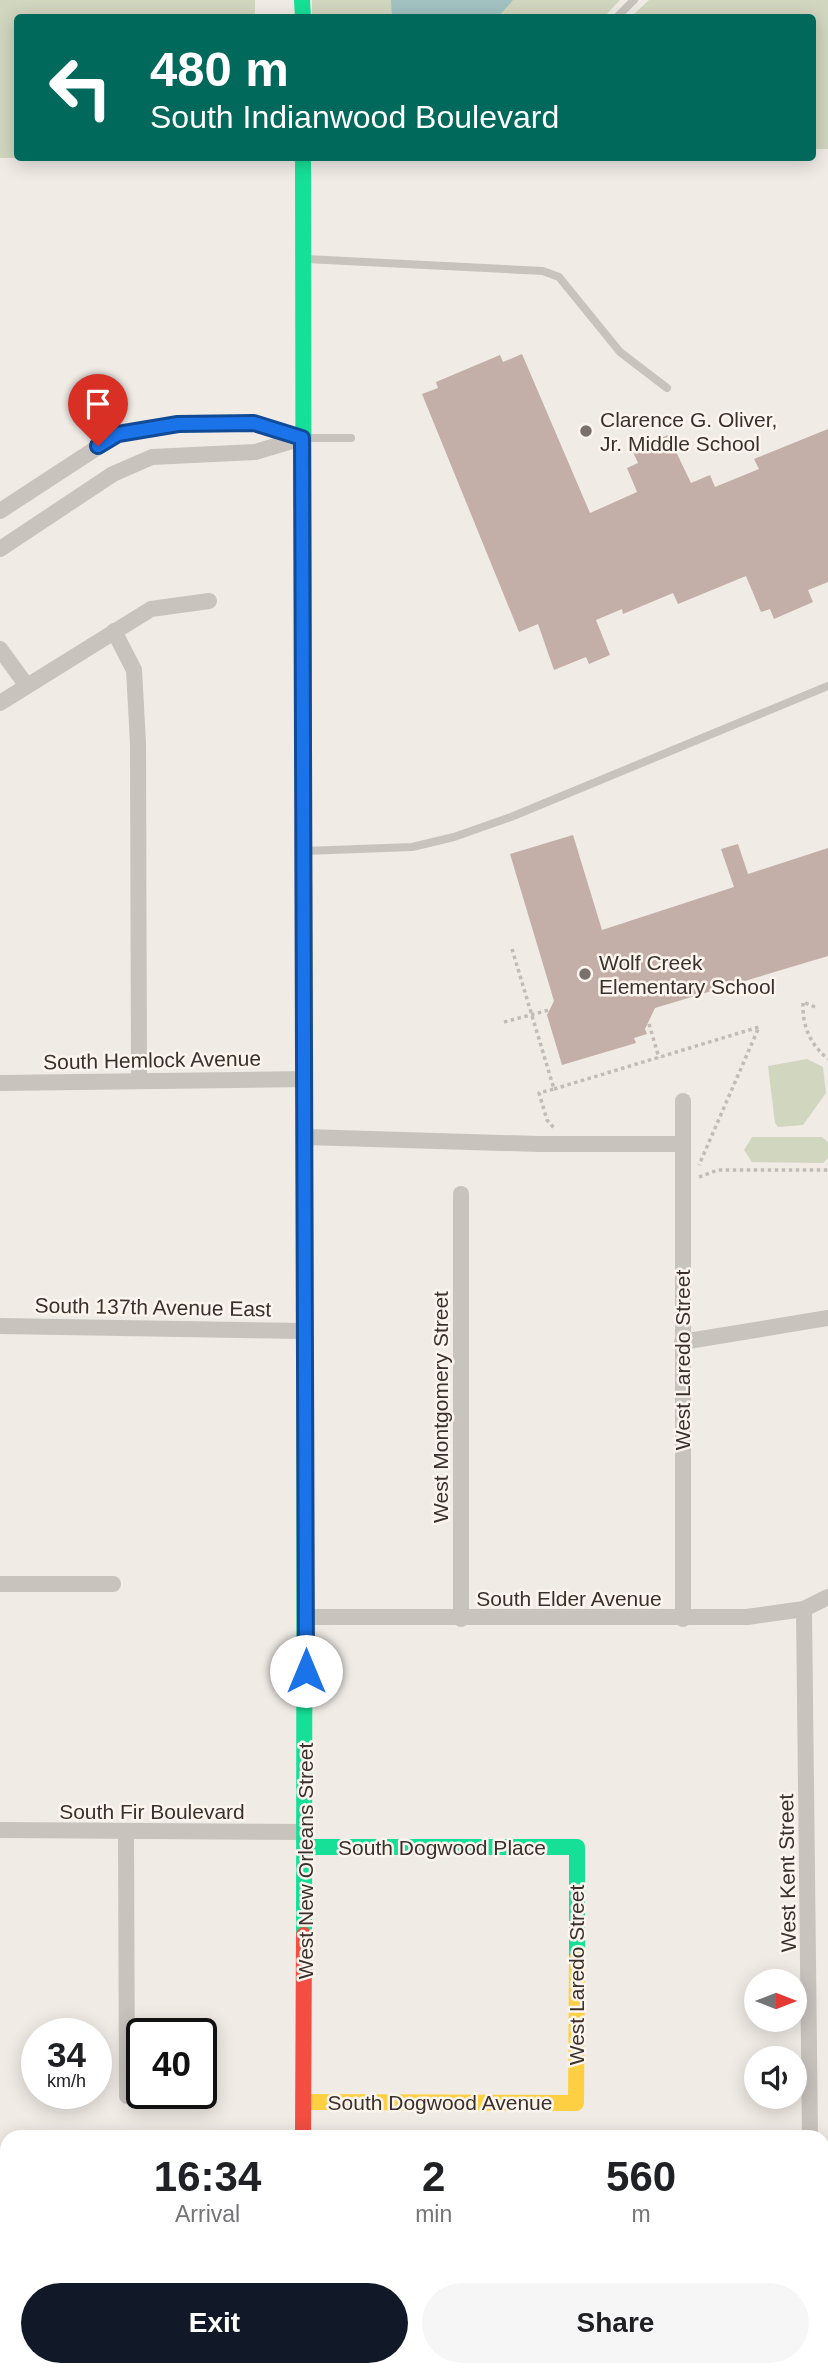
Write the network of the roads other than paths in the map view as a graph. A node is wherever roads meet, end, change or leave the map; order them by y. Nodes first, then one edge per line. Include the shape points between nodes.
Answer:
1 (634, 0) edge
2 (620, 14) edge
3 (303, 161) edge
4 (303, 259) junction
5 (667, 388) dead end
6 (151, 427) junction
7 (302, 438) junction
8 (351, 438) dead end
9 (152, 457) junction
10 (0, 511) edge
11 (0, 549) edge
12 (209, 601) dead end
13 (114, 631) junction
14 (0, 649) edge
15 (27, 686) junction
16 (828, 686) edge
17 (2, 698) edge
18 (302, 851) junction
19 (305, 1079) junction
20 (139, 1080) junction
21 (0, 1083) edge
22 (683, 1101) dead end
23 (306, 1137) junction
24 (681, 1144) junction
25 (461, 1194) dead end
26 (828, 1318) edge
27 (0, 1325) edge
28 (305, 1331) junction
29 (682, 1342) junction
30 (0, 1584) edge
31 (113, 1584) dead end
32 (828, 1597) edge
33 (804, 1609) junction
34 (307, 1617) junction
35 (461, 1619) junction
36 (683, 1619) junction
37 (0, 1830) edge
38 (126, 1833) junction
39 (306, 1840) junction
40 (577, 1847) joint
41 (127, 2018) edge
42 (819, 2080) edge
43 (304, 2102) junction
44 (576, 2103) joint
45 (303, 2130) edge
46 (811, 2130) edge

1 - 2 lane
3 - 4 street, West New Orleans Street
4 - 5 lane via 543,271 559,277 620,352
4 - 7 street, West New Orleans Street
6 - 7 street via 254,423
6 - 9 street
6 - 10 street via 118,434
7 - 8 lane
7 - 9 street via 255,452
7 - 18 street, West New Orleans Street
9 - 11 street via 89,488
12 - 13 street via 151,609
13 - 15 street
13 - 20 street via 134,670 137,719
14 - 15 street
15 - 17 street
16 - 18 lane via 454,837 412,846
18 - 19 street, West New Orleans Street
19 - 20 street, South Hemlock Avenue
19 - 23 street, West New Orleans Street
20 - 21 street, South Hemlock Avenue
22 - 24 street, West Laredo Street
23 - 24 street
23 - 28 street, West New Orleans Street
24 - 29 street, West Laredo Street
25 - 35 street, West Montgomery Street
26 - 29 street
27 - 28 street, South 137th Avenue East
28 - 34 street, West New Orleans Street
29 - 36 street, West Laredo Street
30 - 31 street
32 - 33 street, South Elder Avenue
33 - 36 street, South Elder Avenue
33 - 42 street, West Kent Street
34 - 35 street, South Elder Avenue
34 - 39 street, West New Orleans Street
35 - 36 street, South Elder Avenue
37 - 38 street, South Fir Boulevard
38 - 39 street, South Fir Boulevard
38 - 41 street
39 - 40 street, South Dogwood Place
39 - 43 street, West New Orleans Street
40 - 44 street, West Laredo Street
42 - 46 street, West Kent Street
43 - 44 street, South Dogwood Avenue
43 - 45 street, West New Orleans Street

